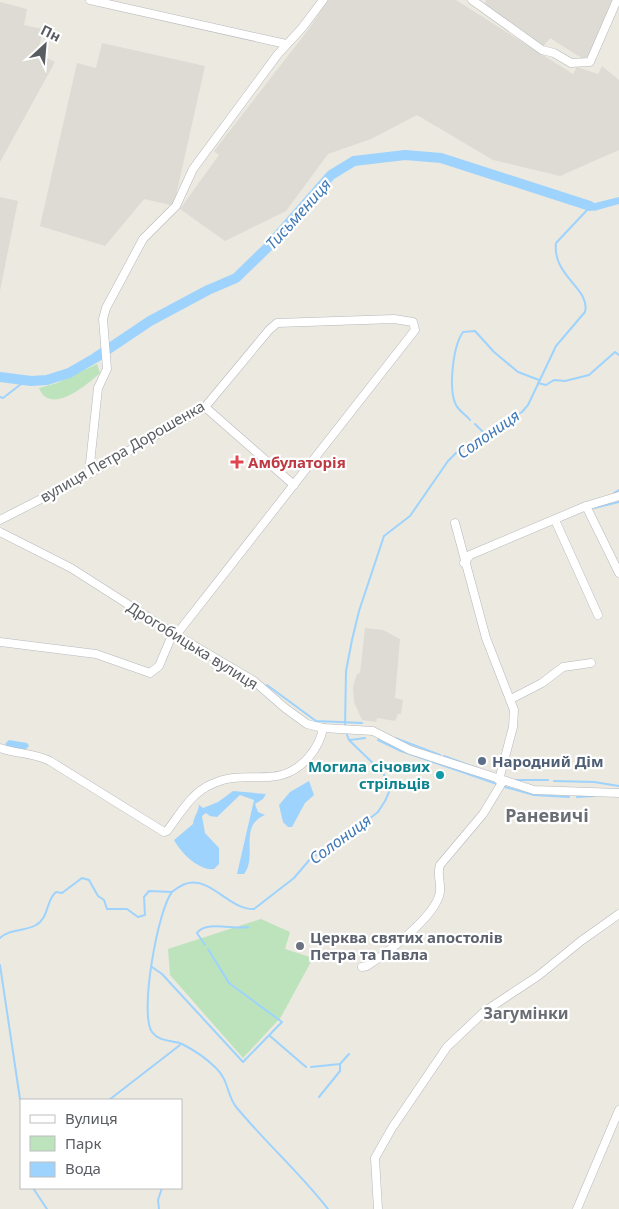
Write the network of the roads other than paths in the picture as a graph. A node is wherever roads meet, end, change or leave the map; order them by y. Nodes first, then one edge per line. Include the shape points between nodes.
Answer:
1 (90, 0) edge
2 (320, 0) edge
3 (472, 0) edge
4 (617, 0) edge
5 (286, 44) junction
6 (205, 407) junction
7 (89, 473) junction
8 (294, 485) junction
9 (619, 496) edge
10 (586, 506) junction
11 (0, 520) edge
12 (555, 520) junction
13 (455, 523) dead end
14 (0, 532) edge
15 (464, 563) junction
16 (619, 573) edge
17 (598, 615) dead end
18 (174, 634) junction
19 (0, 642) edge
20 (591, 663) dead end
21 (511, 699) junction
22 (323, 728) junction
23 (0, 748) edge
24 (501, 780) junction
25 (619, 793) edge
26 (619, 914) edge
27 (362, 967) dead end
28 (619, 1110) edge
29 (378, 1209) edge
30 (577, 1209) edge

1 - 5 street
2 - 5 street via 302,28
3 - 4 street via 542,50 571,63 590,62
5 - 7 street via 193,169 176,206 143,239 106,308 103,319 107,364 98,388
6 - 7 street, вулиця Петра Дорошенка
6 - 8 street
6 - 8 street, вулиця Петра Дорошенка via 277,323 394,319 415,324 415,330
7 - 11 street, вулиця Петра Дорошенка
8 - 18 street
9 - 10 street
10 - 12 street
10 - 16 street
12 - 15 street via 470,556
12 - 17 street
13 - 15 street
14 - 18 street, Дрогобицька вулиця via 71,568
15 - 21 street via 486,638
18 - 19 street via 154,673 96,654
18 - 22 street, Дрогобицька вулиця via 254,681 301,720
20 - 21 street via 563,667 542,683
21 - 24 street via 514,720
22 - 23 street via 316,747 295,770 273,778 229,778 213,783 198,792 164,832 50,761
22 - 24 street, Дрогобицька вулиця via 376,732 410,750
24 - 25 street, Дрогобицька вулиця via 552,792
24 - 27 street via 484,814 440,865 440,891 435,905 395,947
26 - 29 street via 538,976 485,1011 447,1047 375,1158
28 - 30 street

